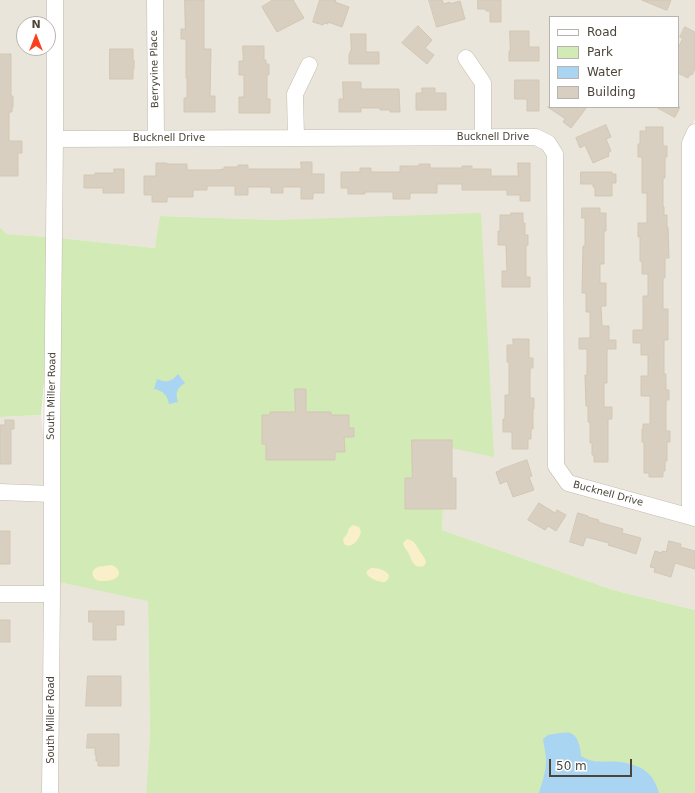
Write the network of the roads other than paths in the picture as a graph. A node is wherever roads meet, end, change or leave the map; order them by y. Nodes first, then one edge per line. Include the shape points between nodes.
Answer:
1 (55, 0) edge
2 (154, 0) edge
3 (466, 58) dead end
4 (308, 65) dead end
5 (695, 132) edge
6 (483, 137) junction
7 (156, 138) junction
8 (296, 138) junction
9 (55, 139) junction
10 (0, 492) edge
11 (52, 494) junction
12 (692, 517) edge
13 (0, 594) edge
14 (52, 594) junction
15 (50, 793) edge

1 - 9 street, South Miller Road
2 - 7 street, Berryvine Place
3 - 6 street via 483,83
4 - 8 street via 295,94
5 - 12 street via 690,143
6 - 8 street, Bucknell Drive
6 - 12 street, Bucknell Drive via 536,137 548,143 555,154 556,466 568,483
7 - 8 street, Bucknell Drive
7 - 9 street, Bucknell Drive
9 - 11 street, South Miller Road
10 - 11 street
11 - 14 street, South Miller Road
13 - 14 street
14 - 15 street, South Miller Road

